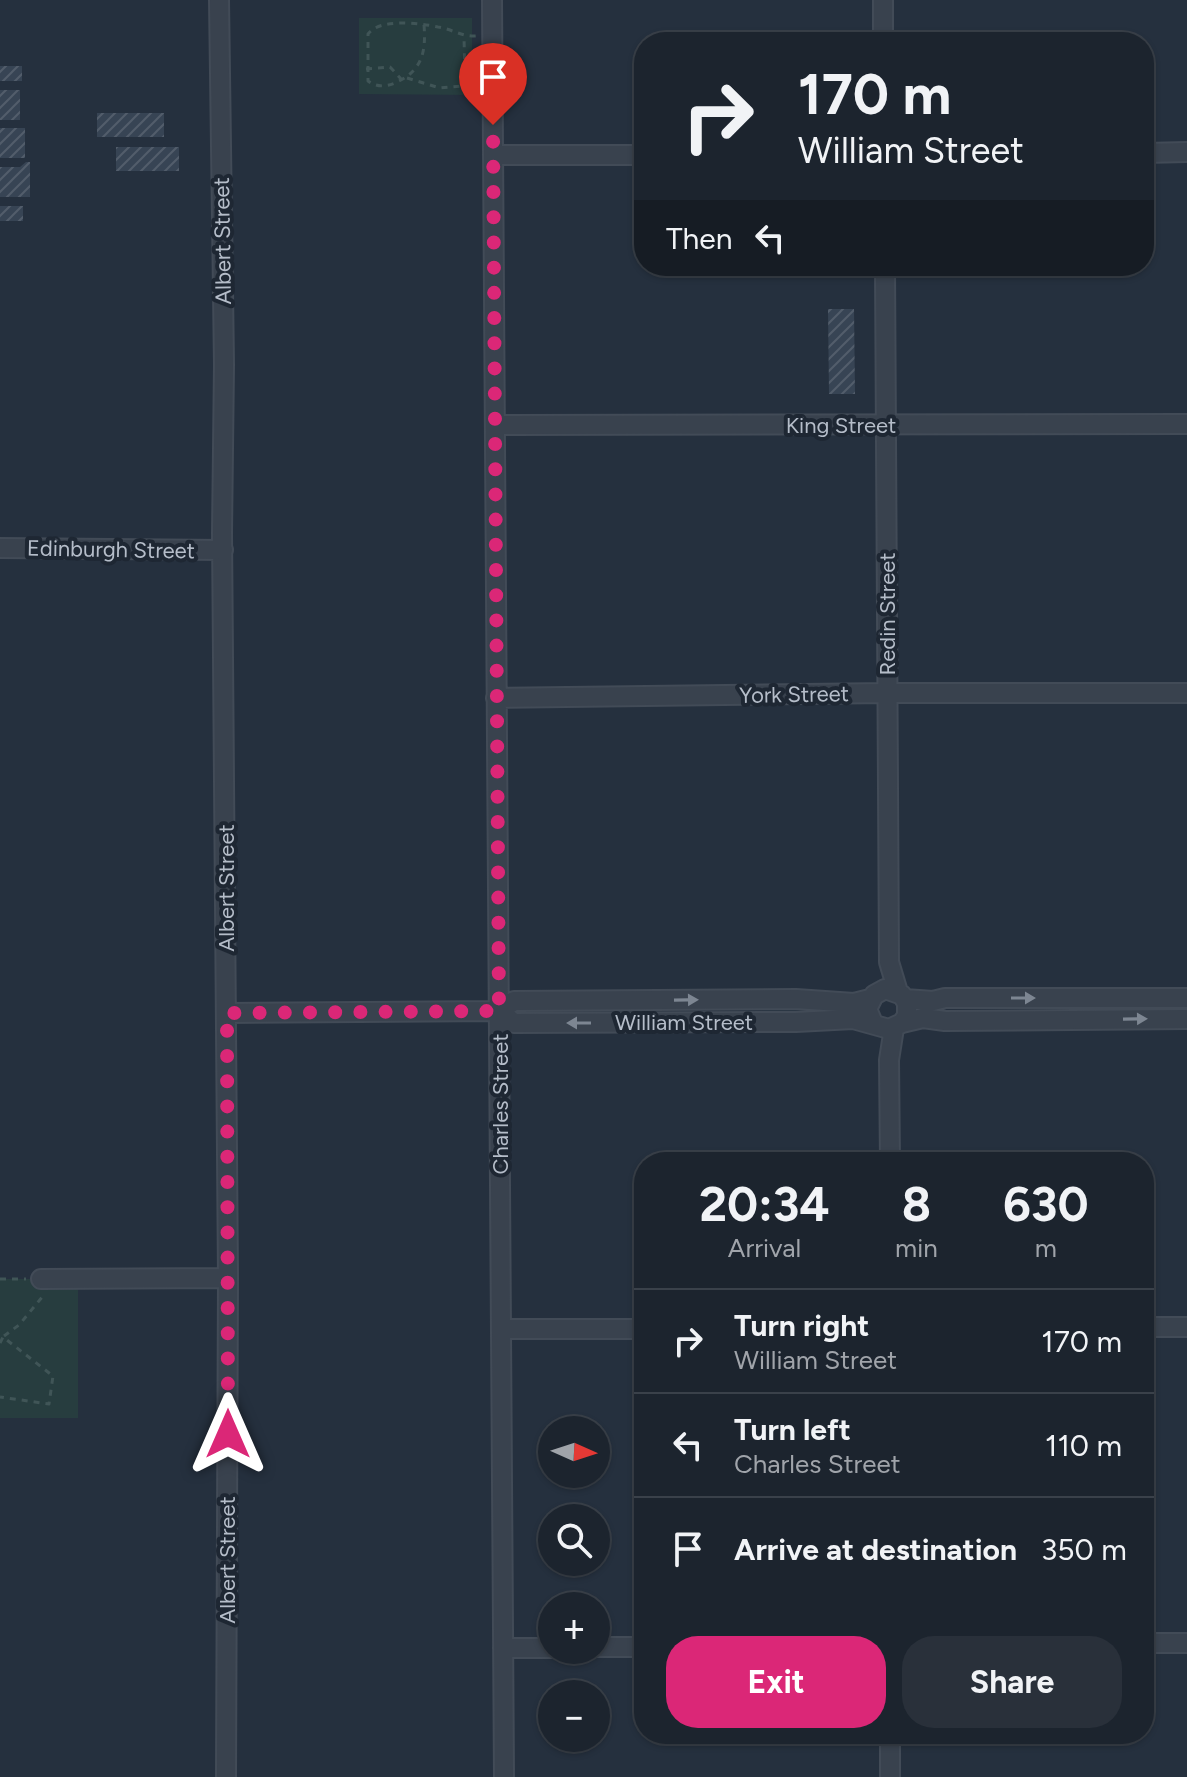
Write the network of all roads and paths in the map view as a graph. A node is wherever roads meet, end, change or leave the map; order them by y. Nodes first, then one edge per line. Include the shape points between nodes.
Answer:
1 (219, 0) edge
2 (492, 0) edge
3 (883, 0) edge
4 (424, 25) junction
5 (883, 32) edge
6 (492, 35) junction
7 (464, 37) junction
8 (366, 69) junction
9 (404, 79) junction
10 (1187, 152) edge
11 (1154, 153) edge
12 (493, 155) junction
13 (634, 155) edge
14 (885, 276) edge
15 (1187, 424) edge
16 (495, 425) junction
17 (886, 425) junction
18 (0, 548) edge
19 (223, 550) junction
20 (887, 693) junction
21 (1187, 693) edge
22 (496, 698) junction
23 (889, 962) junction
24 (874, 995) junction
25 (901, 995) junction
26 (1187, 998) edge
27 (499, 1011) junction
28 (227, 1013) junction
29 (1187, 1019) edge
30 (887, 1026) junction
31 (890, 1152) edge
32 (228, 1278) junction
33 (0, 1279) edge
34 (42, 1287) junction
35 (1154, 1327) edge
36 (1187, 1327) edge
37 (501, 1329) junction
38 (634, 1329) edge
39 (1, 1340) edge
40 (0, 1397) edge
41 (1154, 1643) edge
42 (1187, 1643) edge
43 (610, 1647) edge
44 (634, 1647) edge
45 (503, 1648) junction
46 (538, 1648) edge
47 (890, 1744) edge
48 (226, 1777) edge
49 (504, 1777) edge
50 (890, 1777) edge

1 - 19 street, Albert Street
2 - 6 street, Charles Street
3 - 5 street
4 - 7 path
4 - 8 path via 370,30
4 - 9 path via 424,51 416,70
6 - 7 path
6 - 12 street, Charles Street
7 - 9 path via 462,86 440,88
8 - 9 path via 390,67
8 - 9 path via 374,85
10 - 11 street
12 - 13 street
12 - 16 street, Charles Street
14 - 17 street, Redin Street
15 - 17 street, King Street
16 - 17 street, King Street
16 - 22 street, Charles Street
17 - 20 street, Redin Street
18 - 19 street, Edinburgh Street
19 - 28 street, Albert Street
20 - 21 street, York Street
20 - 22 street, York Street
20 - 23 street, Redin Street
22 - 27 street, Charles Street
23 - 24 street, Redin Street
23 - 25 street, Redin Street
24 - 25 street via 885,989
27 -> 24 street, William Street via 514,1001 854,1003
24 - 30 street via 867,1009
25 -> 26 street via 933,1001
25 - 30 street via 908,1011
27 - 28 street, William Street
30 -> 27 street, William Street via 853,1019 514,1023
27 - 37 street, Charles Street
28 - 32 street, Albert Street
30 -> 29 street, William Street via 923,1018
30 - 31 street
32 - 34 street
32 - 48 street, Albert Street
33 - 34 path
34 - 39 path via 19,1325
35 - 36 street
37 - 38 street
37 - 45 street, Charles Street
39 - 40 path via 53,1376 49,1404
41 - 42 street
43 - 44 street
45 - 46 street
45 - 49 street, Charles Street
47 - 50 street

